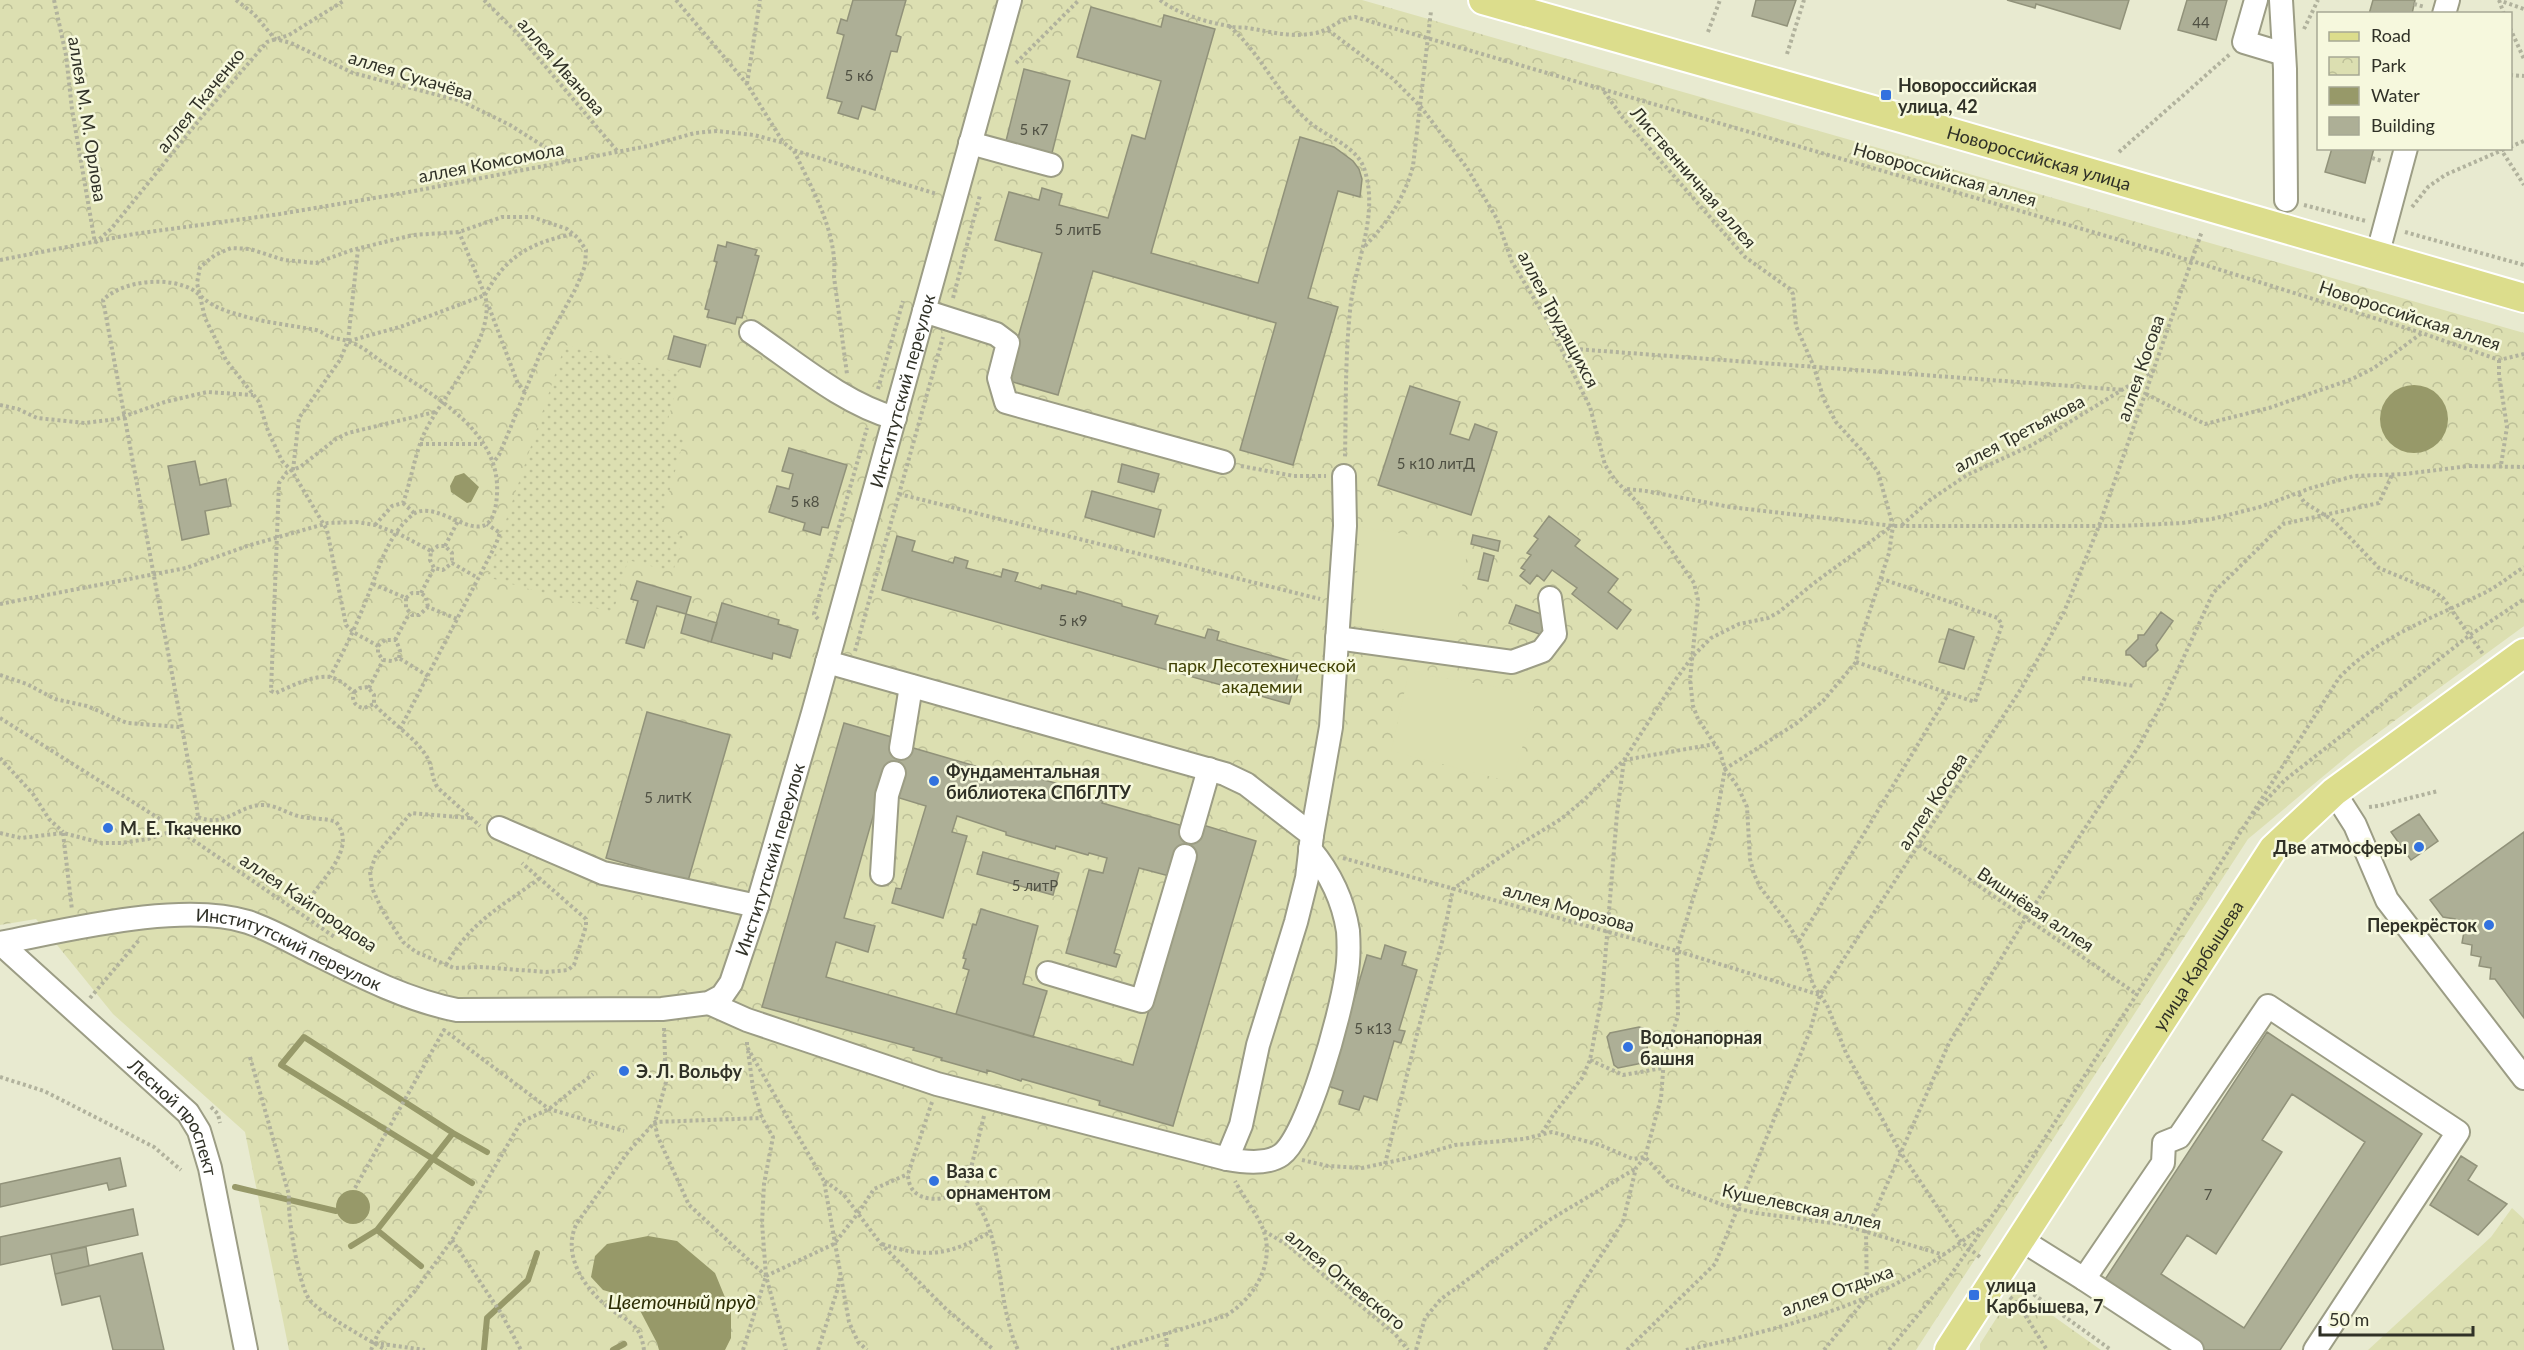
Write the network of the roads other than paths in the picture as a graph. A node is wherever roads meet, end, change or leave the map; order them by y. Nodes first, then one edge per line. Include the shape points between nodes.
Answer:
1 (1010, 0) edge
2 (1483, 0) edge
3 (2256, 0) edge
4 (2281, 0) edge
5 (2284, 54) junction
6 (970, 143) junction
7 (2405, 150) edge
8 (1051, 165) dead end
9 (2286, 200) dead end
10 (2377, 256) junction
11 (2524, 298) edge
12 (924, 311) junction
13 (751, 332) dead end
14 (895, 418) junction
15 (1223, 462) road end
16 (1344, 476) road end
17 (1550, 598) dead end
18 (1337, 638) junction
19 (2524, 653) edge
20 (827, 662) junction
21 (911, 686) junction
22 (901, 748) dead end
23 (1209, 769) junction
24 (894, 773) dead end
25 (2339, 800) junction
26 (491, 828) road end
27 (1191, 832) dead end
28 (1311, 842) junction
29 (1185, 856) dead end
30 (882, 874) dead end
31 (757, 906) junction
32 (0, 943) edge
33 (1048, 973) dead end
34 (709, 1003) junction
35 (2524, 1078) edge
36 (1227, 1159) junction
37 (2020, 1239) junction
38 (2084, 1279) junction
39 (1959, 1342) edge
40 (246, 1350) edge
41 (2192, 1350) edge
42 (2315, 1350) edge

1 - 6 street, Институтский переулок
2 - 10 main road, Новороссийская улица
3 - 5 street via 2244,42
4 - 5 street
5 - 9 street
6 - 8 street
6 - 12 street, Институтский переулок
7 - 10 street
10 - 11 main road, Новороссийская улица
12 - 14 street, Институтский переулок
12 - 15 street via 996,334 1008,343 999,378 1006,402
13 - 14 street via 849,399
14 - 20 street, Институтский переулок
16 - 18 street via 1345,526
17 - 18 street via 1555,634 1542,651 1512,662
18 - 28 street via 1331,727
19 - 25 main road, улица Карбышева
20 - 21 street
20 - 31 street, Институтский переулок
21 - 22 street
21 - 23 street
23 - 27 street
23 - 28 street via 1246,784
24 - 30 street via 887,795
25 - 35 street via 2355,825 2386,900
25 - 37 main road, улица Карбышева via 2273,849
26 - 31 street via 603,873
28 - 36 street via 1296,922 1258,1045 1241,1125
28 - 36 street via 1332,878 1348,933 1347,976 1334,1031 1308,1111 1297,1135 1281,1155 1272,1160
29 - 33 street via 1142,1001
31 - 34 street, Институтский переулок via 731,983 722,996
32 - 34 street, Институтский переулок via 78,928 185,915 245,921 388,987 458,1010 662,1009
32 - 40 street, Лесной проспект via 188,1113 199,1131
34 - 36 street via 747,1020 937,1084
37 - 38 street
37 - 39 main road, улица Карбышева
38 - 41 street
38 - 42 street via 2163,1163 2164,1143 2179,1137 2268,1006 2458,1132

